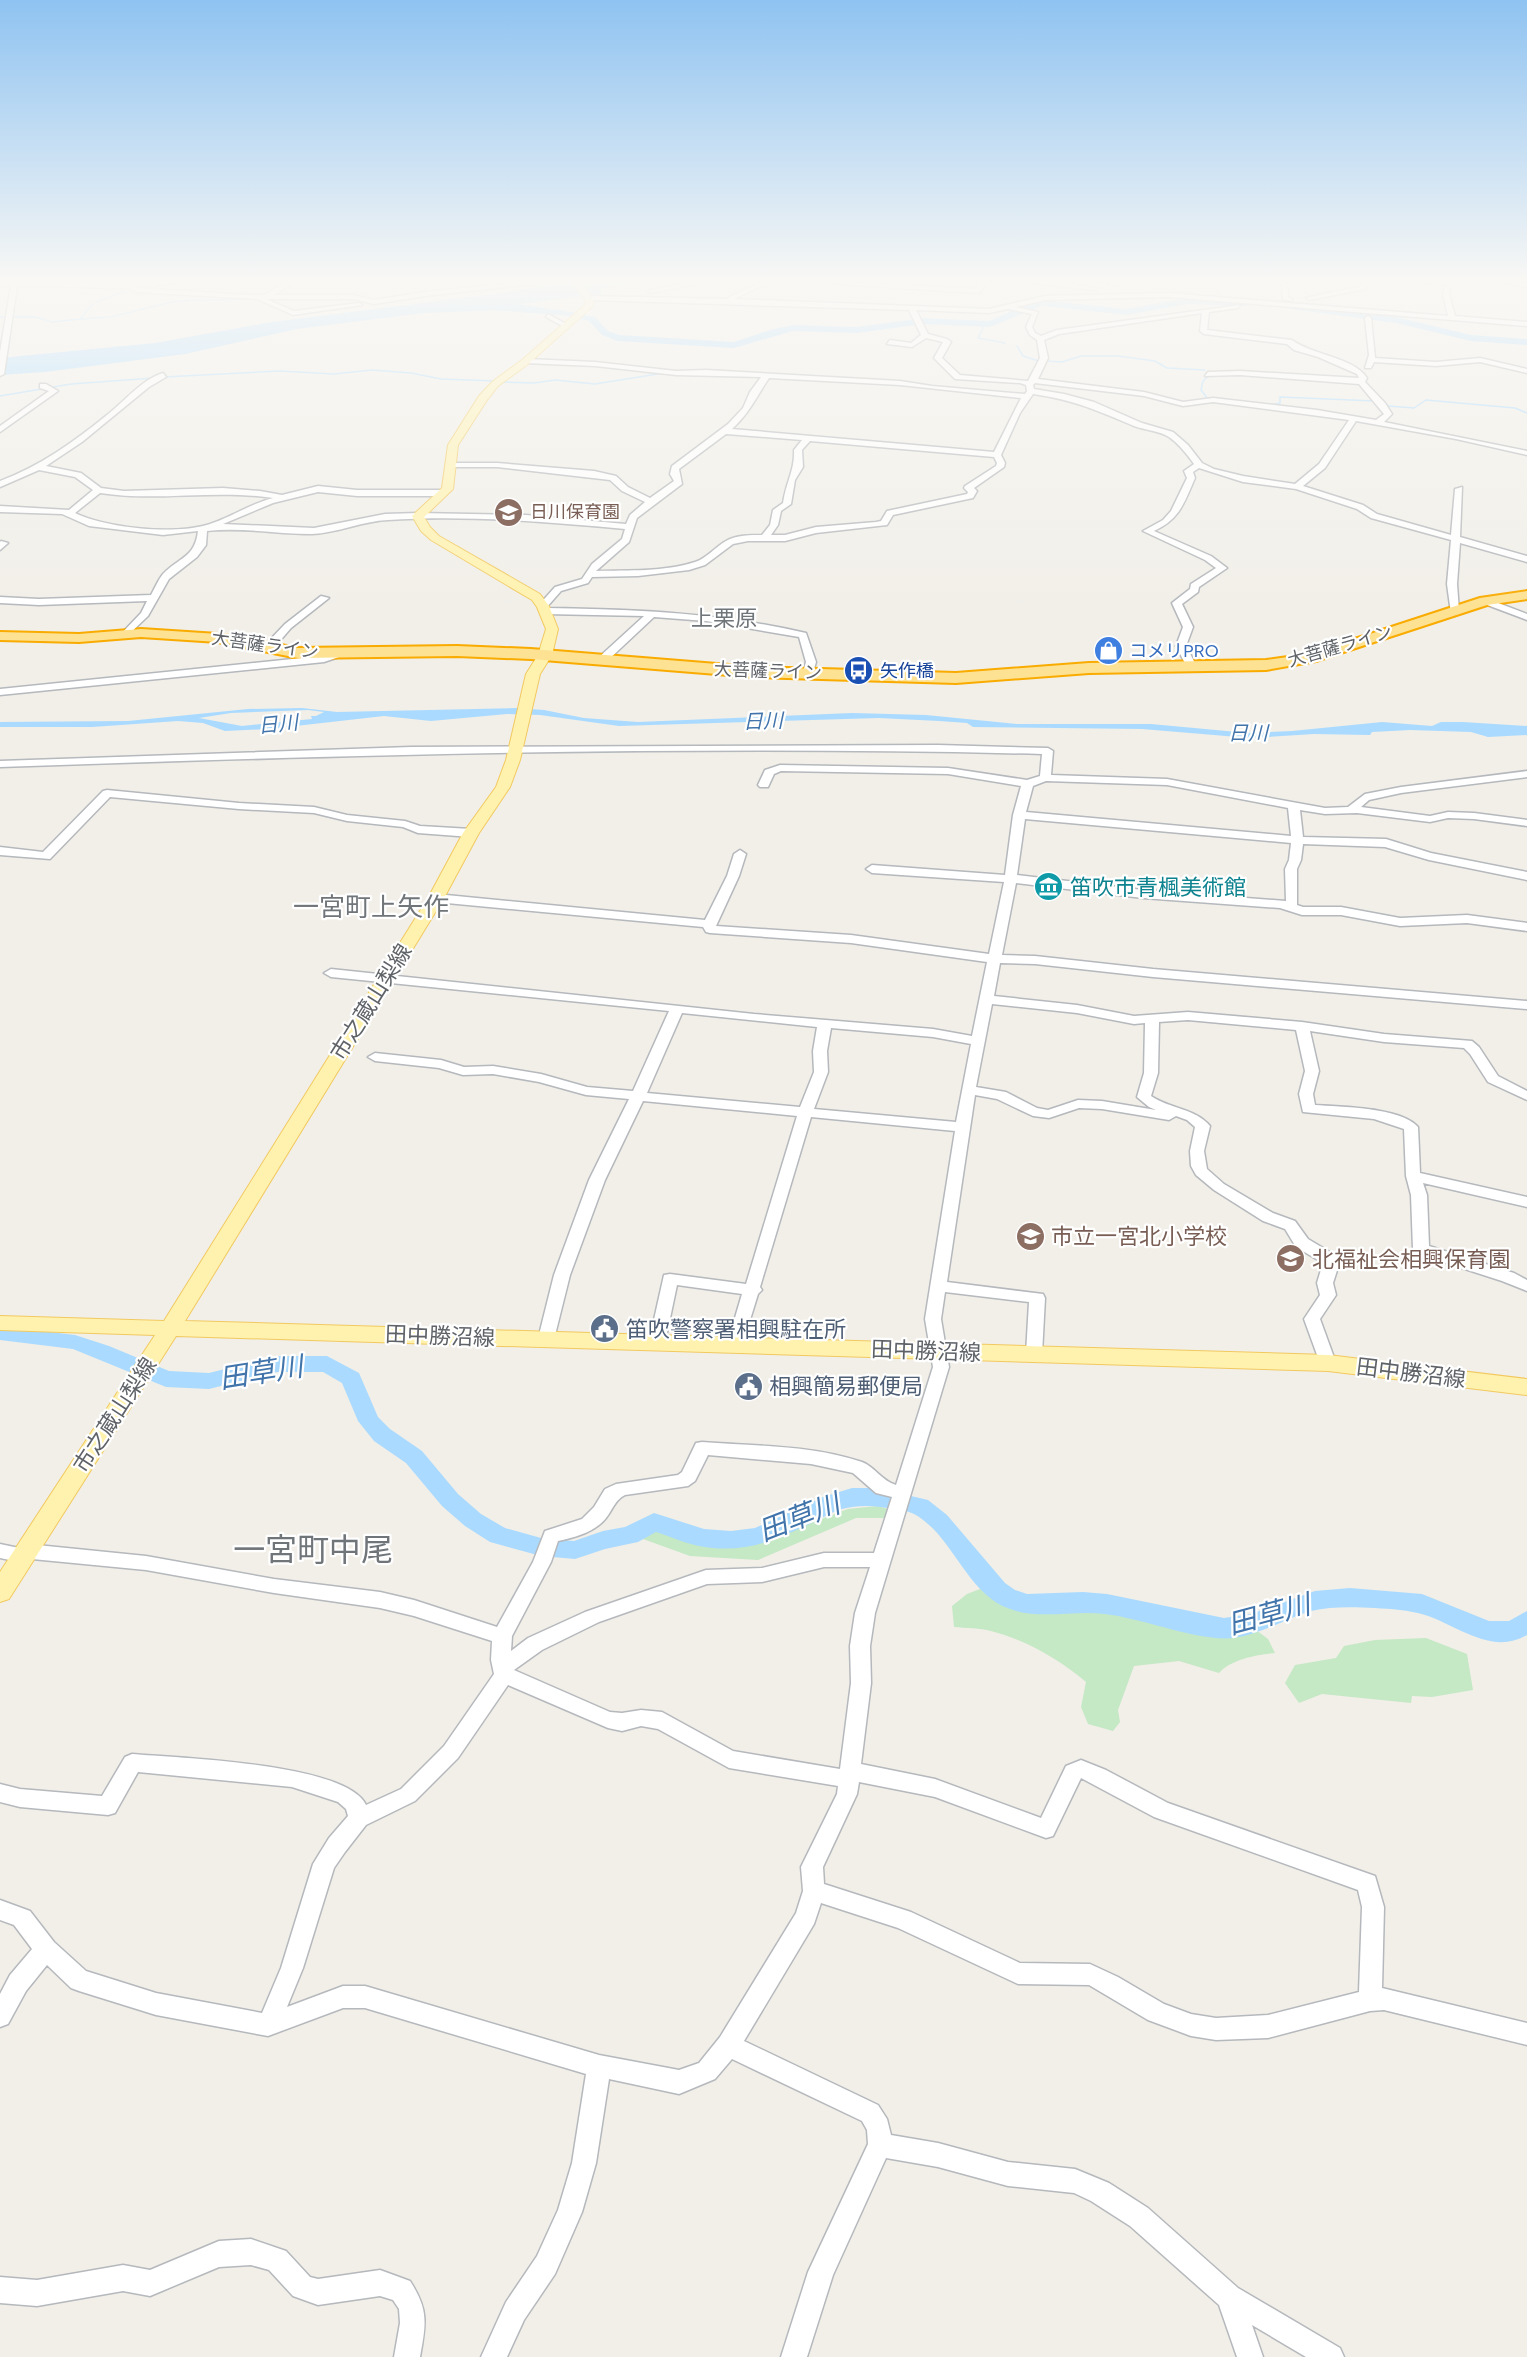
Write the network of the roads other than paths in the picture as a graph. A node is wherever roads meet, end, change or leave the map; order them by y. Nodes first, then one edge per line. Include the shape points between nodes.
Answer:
1 (50, 390) edge
2 (143, 390) edge
3 (490, 390) edge
4 (756, 390) edge
5 (1029, 390) edge
6 (1038, 390) edge
7 (1068, 390) edge
8 (1371, 390) edge
9 (1353, 420) junction
10 (1377, 424) junction
11 (0, 430) edge
12 (724, 431) junction
13 (807, 439) junction
14 (1527, 453) edge
15 (997, 454) junction
16 (452, 465) junction
17 (1199, 465) junction
18 (38, 467) junction
19 (0, 484) edge
20 (1297, 487) junction
21 (1459, 489) dead end
22 (98, 490) junction
23 (442, 493) junction
24 (281, 497) junction
25 (651, 501) junction
26 (0, 509) edge
27 (70, 513) junction
28 (418, 517) junction
29 (629, 527) junction
30 (203, 529) junction
31 (765, 538) junction
32 (1456, 538) junction
33 (1527, 559) edge
34 (591, 574) junction
35 (1527, 596) edge
36 (153, 598) junction
37 (324, 598) dead end
38 (0, 600) edge
39 (1485, 601) junction
40 (544, 608) junction
41 (1454, 611) junction
42 (652, 614) junction
43 (1527, 617) edge
44 (126, 634) junction
45 (0, 636) edge
46 (268, 648) junction
47 (338, 654) junction
48 (545, 655) junction
49 (602, 660) junction
50 (1192, 667) junction
51 (808, 672) junction
52 (0, 692) edge
53 (839, 748) junction
54 (514, 749) junction
55 (1, 765) edge
56 (838, 769) junction
57 (1527, 774) edge
58 (1045, 778) junction
59 (1028, 784) junction
60 (764, 785) dead end
61 (1294, 807) junction
62 (1351, 810) junction
63 (1019, 815) junction
64 (1527, 823) edge
65 (471, 833) junction
66 (1297, 840) junction
67 (0, 851) edge
68 (740, 854) dead end
69 (872, 869) dead end
70 (1527, 876) edge
71 (1011, 879) junction
72 (436, 898) junction
73 (1290, 906) junction
74 (709, 924) junction
75 (1527, 927) edge
76 (994, 959) junction
77 (331, 973) dead end
78 (384, 978) junction
79 (987, 999) junction
80 (1527, 1005) edge
81 (676, 1008) junction
82 (1152, 1020) junction
83 (825, 1023) junction
84 (1302, 1026) junction
85 (979, 1041) junction
86 (375, 1057) dead end
87 (968, 1090) junction
88 (638, 1096) junction
89 (1527, 1096) edge
90 (805, 1114) junction
91 (1192, 1117) junction
92 (962, 1127) junction
93 (1413, 1176) junction
94 (1527, 1202) edge
95 (938, 1286) junction
96 (1527, 1286) edge
97 (754, 1290) junction
98 (7, 1323) edge
99 (170, 1327) junction
100 (546, 1339) junction
101 (657, 1342) junction
102 (735, 1345) junction
103 (938, 1351) junction
104 (1034, 1354) junction
105 (1328, 1363) junction
106 (1527, 1387) edge
107 (902, 1494) junction
108 (0, 1551) edge
109 (26, 1553) junction
110 (882, 1560) junction
111 (0, 1592) edge
112 (502, 1636) junction
113 (503, 1672) junction
114 (850, 1775) junction
115 (0, 1793) edge
116 (359, 1818) junction
117 (814, 1890) junction
118 (0, 1910) edge
119 (46, 1949) junction
120 (1370, 2001) junction
121 (0, 2016) edge
122 (268, 2025) junction
123 (1527, 2034) edge
124 (728, 2045) junction
125 (599, 2067) junction
126 (880, 2145) junction
127 (0, 2290) edge
128 (1229, 2297) junction
129 (407, 2357) edge
130 (494, 2357) edge
131 (794, 2357) edge
132 (1250, 2357) edge
133 (1331, 2357) edge

1 - 11 street via 54,392
2 - 18 street
3 - 16 main road via 453,445
4 - 12 street via 747,409
5 - 15 street
6 - 17 street via 1091,404 1170,434
7 - 9 street via 1144,394 1183,404 1213,400
8 - 10 street via 1388,414
9 - 10 street
9 - 20 street via 1322,466
10 - 14 street
12 - 13 street
12 - 25 street via 675,468 679,482
13 - 15 street
13 - 31 street via 798,450 799,467 791,480 787,504 777,510 774,525
15 - 31 street via 999,467 968,488 973,491 970,496 890,513 884,523 876,525
16 - 23 main road via 450,485
16 - 25 street via 594,474 613,478 625,489
17 - 20 street via 1243,479
17 - 50 street via 1188,471 1191,478 1175,512 1166,522 1147,531 1222,568 1198,581 1195,590 1177,603 1188,621 1189,630 1182,646
18 - 19 street
18 - 22 street via 80,474
20 - 32 street via 1360,507 1374,516
21 - 32 street
22 - 24 street via 132,494 222,490
22 - 27 street
23 - 24 street via 322,489
23 - 28 main road
24 - 30 street
25 - 29 street via 633,517
26 - 27 street
27 - 30 street via 89,523 163,532
28 - 29 street via 526,518
28 - 30 street via 385,517 314,531 227,526
28 - 40 main road via 435,538 526,589
29 - 34 street via 626,540
30 - 36 street via 201,545 194,555 173,570
31 - 34 street via 730,542 702,563 689,567
32 - 33 street
32 - 41 street
34 - 40 street via 580,584 558,589
35 - 39 highway, 大菩薩ライン
36 - 38 street
36 - 44 street via 145,614
37 - 46 street via 288,626
39 - 41 highway, 大菩薩ライン
39 - 43 street
40 - 42 street
40 - 48 main road, 市之蔵山梨線 via 552,630
41 - 50 highway, 大菩薩ライン via 1298,661
42 - 49 street
42 - 51 street via 723,620 803,635 811,662
44 - 45 highway, 大菩薩ライン via 71,638
44 - 46 highway, 大菩薩ライン via 218,638
46 - 47 highway, 大菩薩ライン
47 - 48 highway, 大菩薩ライン via 458,651
47 - 52 street via 214,672
48 - 49 highway, 大菩薩ライン
48 - 54 main road, 市之蔵山梨線 via 533,674
49 - 51 highway, 大菩薩ライン via 754,672
50 - 51 highway, 大菩薩ライン via 1089,668 968,678
53 - 54 street
53 - 56 street
53 - 58 street via 1048,751
54 - 55 street
54 - 65 main road, 市之蔵山梨線 via 503,787
56 - 59 street via 948,771
56 - 60 street via 780,768 769,772
57 - 62 street via 1365,797
58 - 59 street
58 - 61 street via 1167,782
59 - 63 street
61 - 62 street via 1325,812
61 - 66 street
62 - 64 street via 1430,819 1448,815
63 - 66 street
63 - 71 street
65 - 67 street via 418,829 314,810 106,793 45,855
65 - 72 main road, 市之蔵山梨線
66 - 70 street via 1386,843
66 - 73 street
68 - 74 street
69 - 71 street
71 - 73 street
71 - 76 street
72 - 74 street
72 - 78 main road, 市之蔵山梨線
73 - 75 street via 1302,911 1341,911 1400,922 1467,919
74 - 76 street via 710,929 851,939
76 - 79 street
76 - 80 street
77 - 78 street
78 - 81 street
78 - 99 main road, 市之蔵山梨線
79 - 82 street
79 - 85 street
81 - 83 street
81 - 88 street
82 - 84 street via 1188,1016
82 - 91 street via 1151,1073 1144,1097
83 - 85 street
83 - 90 street via 821,1072
84 - 89 street via 1384,1038 1467,1044 1473,1046 1497,1082
84 - 93 street via 1312,1071 1306,1094 1308,1109 1357,1113 1401,1121 1411,1127
85 - 87 street
86 - 88 street via 441,1064 463,1071 493,1070 586,1091
87 - 91 street via 1001,1095 1026,1110 1049,1114 1078,1104
87 - 92 street
88 - 90 street
88 - 100 street via 597,1180 562,1275
90 - 92 street
90 - 97 street
91 - 105 street via 1203,1126 1197,1151 1201,1172 1268,1217 1290,1225 1302,1243 1332,1261 1325,1283 1328,1295 1312,1319
92 - 95 street
93 - 94 street
93 - 96 street via 1419,1195 1421,1249
95 - 103 street via 933,1319
95 - 104 street via 1037,1299
97 - 101 street via 670,1279
97 - 102 street
98 - 99 main road, 田中勝沼線
99 - 100 main road, 田中勝沼線
99 - 109 main road, 市之蔵山梨線
100 - 101 main road, 田中勝沼線
101 - 102 main road, 田中勝沼線
102 - 103 main road, 田中勝沼線
103 - 104 main road, 田中勝沼線
103 - 107 street via 941,1367
104 - 105 main road, 田中勝沼線
105 - 106 main road, 田中勝沼線
107 - 110 street
107 - 112 street via 882,1488 859,1468 811,1457 702,1448 689,1476 682,1481 622,1489 611,1494 602,1514 593,1522 551,1537 542,1562
108 - 109 street
109 - 111 main road, 市之蔵山梨線
109 - 112 street via 146,1563 380,1600
110 - 113 street via 824,1560 762,1575 706,1577 592,1617 535,1644
110 - 114 street via 865,1613 860,1646 861,1683
112 - 113 street
113 - 114 street via 608,1720 662,1721 729,1759
113 - 116 street via 450,1752 408,1795
114 - 117 street via 847,1794 812,1867
114 - 120 street via 935,1788 1046,1829 1073,1772 1082,1769 1161,1810 1367,1883 1373,1907
115 - 116 street via 108,1806 132,1763 292,1778 345,1795 355,1804
116 - 122 street via 324,1864 292,1968
117 - 120 street via 903,1919 1018,1973 1088,1974 1166,2017 1208,2030 1279,2027
117 - 124 street via 806,1917
118 - 119 street via 22,1918
119 - 121 street via 18,1983
119 - 122 street via 79,1980 104,1990
120 - 123 street via 1384,2000
122 - 125 street via 343,1997 365,1997
124 - 125 street via 707,2070 679,2082
124 - 126 street via 870,2113 879,2127
125 - 130 street via 584,2163 570,2212 546,2265 515,2311
126 - 128 street via 938,2155 1008,2174 1076,2181 1139,2217
126 - 131 street via 821,2272
127 - 129 street via 37,2293 123,2278 150,2283 219,2254 251,2252 277,2260 302,2288 318,2292 380,2283 401,2290 411,2305 413,2323
128 - 132 street
128 - 133 street

